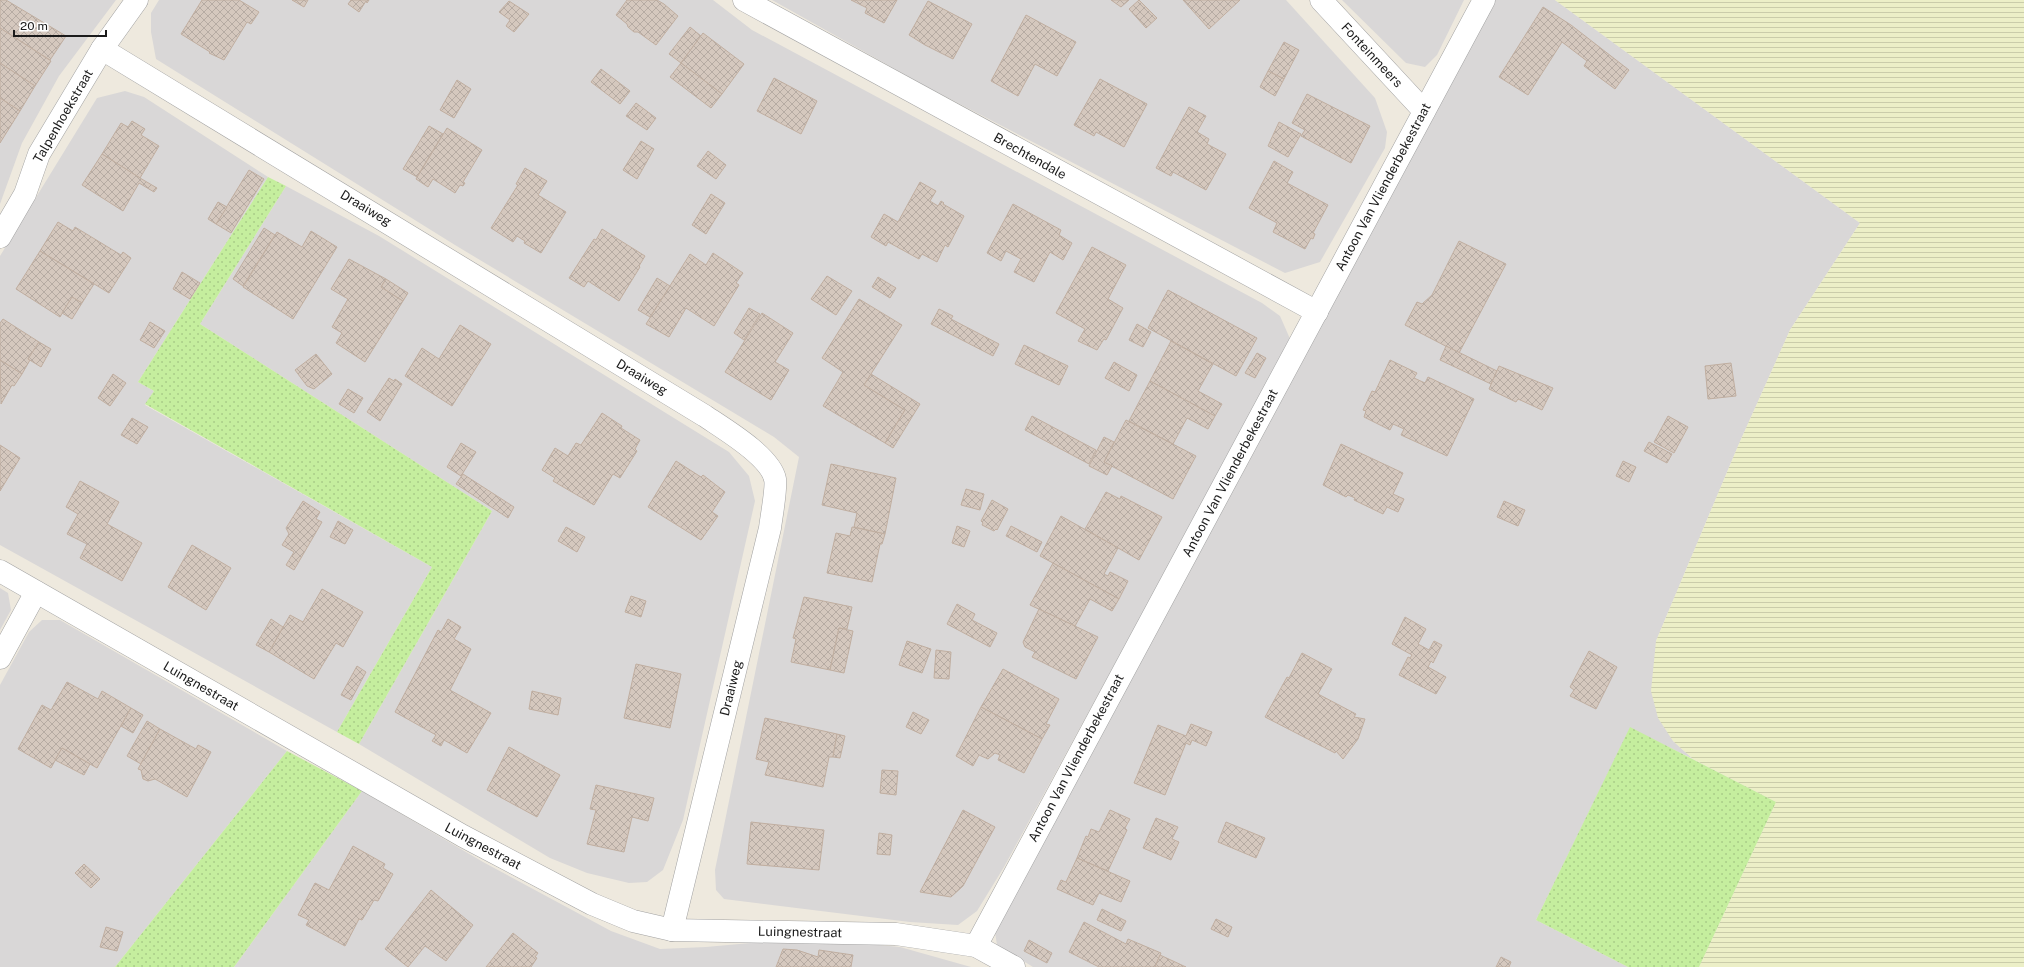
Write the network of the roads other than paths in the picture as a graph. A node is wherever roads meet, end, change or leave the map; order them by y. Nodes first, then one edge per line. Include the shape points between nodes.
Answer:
1 (137, 0) edge
2 (744, 0) edge
3 (1320, 0) edge
4 (1484, 0) edge
5 (102, 49) junction
6 (1424, 111) junction
7 (0, 238) edge
8 (1317, 312) junction
9 (0, 571) edge
10 (36, 592) junction
11 (0, 658) edge
12 (672, 930) junction
13 (976, 946) junction
14 (1014, 967) edge

1 - 5 street, Talpenhoekstraat
2 - 8 street, Brechtendale
3 - 6 street, Fonteinmeers
4 - 6 street, Antoon Van Vlienderbekestraat
5 - 7 street, Talpenhoekstraat via 39,154 25,194
5 - 12 street, Draaiweg via 705,416 745,443 763,459 775,479 770,528
6 - 8 street, Antoon Van Vlienderbekestraat
8 - 13 street, Antoon Van Vlienderbekestraat
9 - 10 street, Luingnestraat
10 - 11 street
10 - 12 street, Luingnestraat via 470,840 592,904 633,921
12 - 13 street, Luingnestraat via 896,934
13 - 14 street, Luingnestraat

